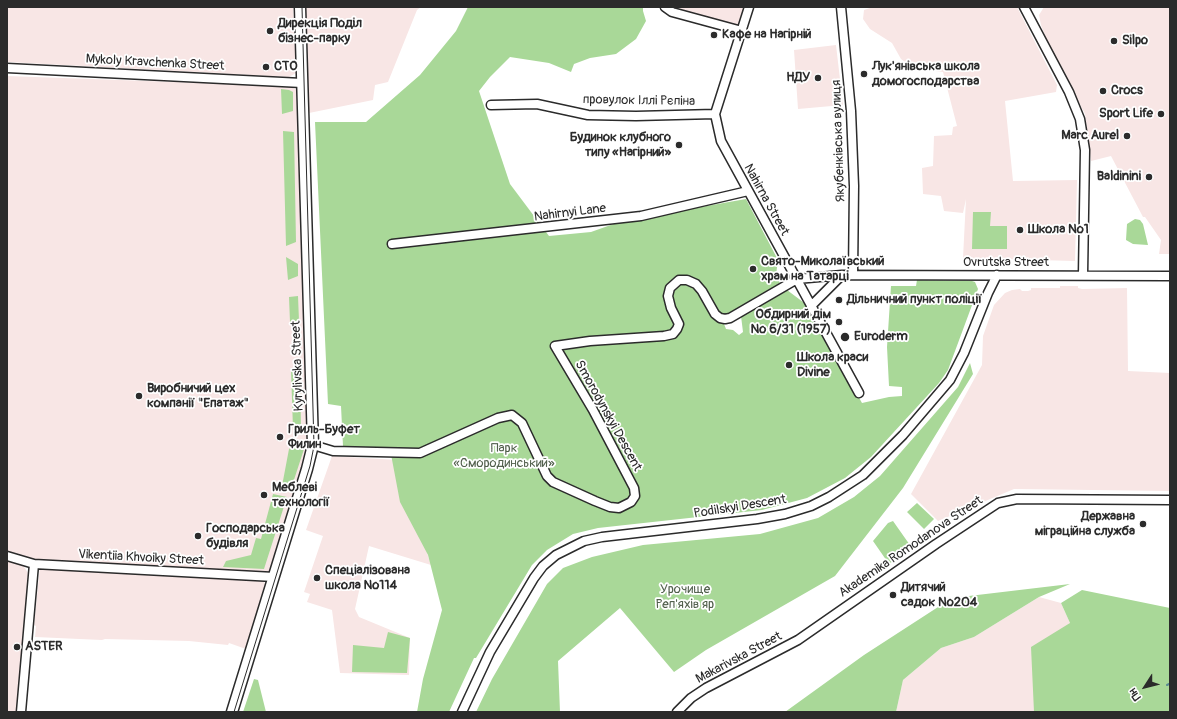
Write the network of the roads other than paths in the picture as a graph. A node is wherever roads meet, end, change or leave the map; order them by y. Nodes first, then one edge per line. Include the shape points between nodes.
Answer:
1 (300, 7) edge
2 (665, 7) edge
3 (749, 7) edge
4 (841, 7) edge
5 (1024, 7) edge
6 (742, 30) junction
7 (7, 68) edge
8 (302, 82) junction
9 (491, 105) dead end
10 (715, 114) junction
11 (748, 191) junction
12 (392, 244) dead end
13 (842, 275) junction
14 (853, 275) junction
15 (997, 275) junction
16 (1083, 275) junction
17 (1170, 276) edge
18 (797, 279) junction
19 (811, 306) junction
20 (859, 393) dead end
21 (313, 445) junction
22 (1170, 500) edge
23 (7, 556) edge
24 (34, 564) junction
25 (274, 577) junction
26 (814, 628) joint
27 (21, 712) edge
28 (232, 712) edge
29 (462, 712) edge
30 (677, 712) edge

1 - 8 main road, Kyrylivska Street
2 - 6 street via 672,12
3 - 6 street
4 - 14 street, Якубенківська вулиця via 851,111 854,186
5 - 16 street via 1069,92 1080,119 1085,150
6 - 10 street
7 - 8 street, Mykoly Kravchenka Street
8 - 21 main road, Kyrylivska Street
9 - 10 street, провулок Іллі Рєпіна via 537,104 588,115
10 - 11 street, Nahirna Street via 721,141
11 - 12 street, Nahirnyi Lane via 642,216
11 - 18 street, Nahirna Street
13 - 14 street, Ovrutska Street
13 - 18 street, Ovrutska Street
13 - 19 street
14 - 15 street, Ovrutska Street
15 - 16 street, Ovrutska Street
15 - 29 street, Podilskyi Descent via 950,380 903,435 863,475 829,497 785,514 602,537 584,541 556,555 543,566 530,585 490,652
16 - 17 street, Ovrutska Street
18 - 19 street, Nahirna Street
18 - 21 street, Smorodynskyi Descent via 725,319 715,314 696,284 679,280 670,288 668,296 679,324 673,334 555,346 615,449 634,488 635,496 625,506 610,507 553,482 547,476 522,423 512,415 498,418 420,453 333,450
19 - 20 street, Nahirna Street
21 - 25 main road, Kyrylivska Street
22 - 26 street, Akademika Romodanova Street via 1017,499 998,503
23 - 24 street, Vikentiia Khvoiky Street
24 - 25 street, Vikentiia Khvoiky Street
24 - 27 street
25 - 28 main road, Kyrylivska Street
26 - 30 street, Makarivska Street via 798,640 706,688

